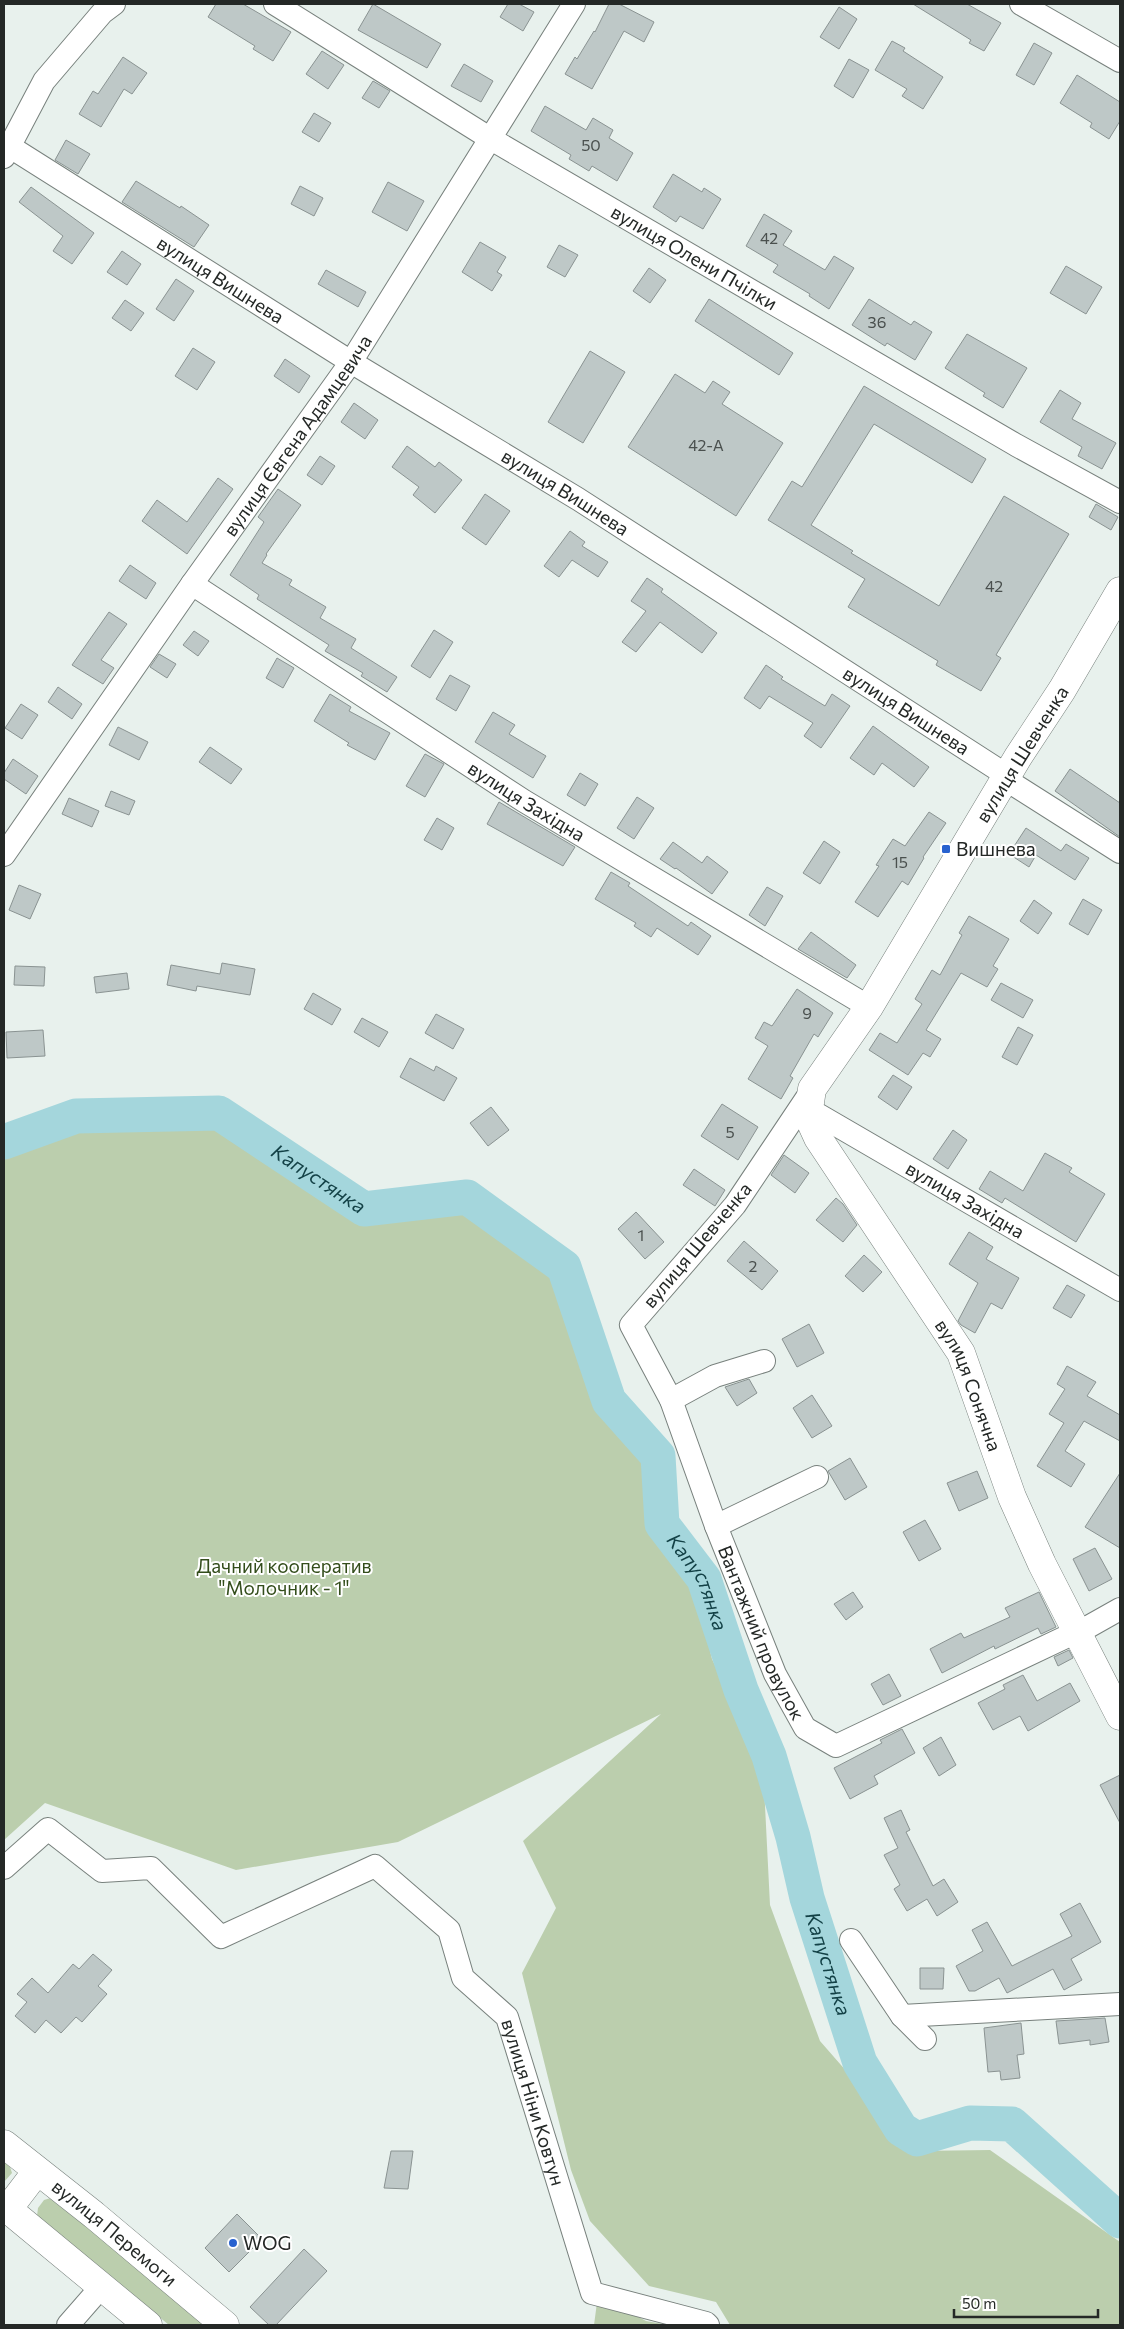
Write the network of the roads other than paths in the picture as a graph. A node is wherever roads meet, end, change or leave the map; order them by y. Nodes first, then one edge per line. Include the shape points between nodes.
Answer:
1 (114, 4) edge
2 (275, 4) edge
3 (574, 4) edge
4 (1020, 4) edge
5 (1120, 61) edge
6 (491, 139) junction
7 (6, 149) edge
8 (351, 362) junction
9 (1120, 502) edge
10 (192, 584) junction
11 (1120, 591) edge
12 (1007, 777) junction
13 (1120, 852) edge
14 (4, 854) edge
15 (869, 1007) junction
16 (819, 1079) junction
17 (808, 1116) junction
18 (1120, 1290) edge
19 (631, 1325) joint
20 (764, 1361) dead end
21 (671, 1400) junction
22 (817, 1476) dead end
23 (716, 1526) junction
24 (1120, 1609) edge
25 (1077, 1630) junction
26 (1120, 1716) edge
27 (4, 1868) edge
28 (852, 1940) dead end
29 (1120, 2004) edge
30 (902, 2016) junction
31 (925, 2039) dead end
32 (4, 2144) edge
33 (38, 2171) junction
34 (6, 2207) edge
35 (102, 2286) junction
36 (68, 2325) edge
37 (148, 2325) edge
38 (225, 2325) edge
39 (708, 2325) edge

1 - 7 street via 102,13 44,81
2 - 6 street, вулиця Олени Пчілки
3 - 6 street, вулиця Євгена Адамцевича
4 - 5 street
6 - 8 street, вулиця Євгена Адамцевича
6 - 9 street, вулиця Олени Пчілки
7 - 8 street, вулиця Вишнева
8 - 10 street, вулиця Євгена Адамцевича
8 - 12 street, вулиця Вишнева via 578,499
10 - 14 street, вулиця Євгена Адамцевича
10 - 15 street, вулиця Західна via 524,801
11 - 12 street, вулиця Шевченка
12 - 13 street, вулиця Вишнева via 1016,786
12 - 15 street, вулиця Шевченка
15 - 16 street, вулиця Шевченка
16 - 17 street
16 - 19 street, вулиця Шевченка via 735,1205
17 - 18 street, вулиця Західна via 819,1115
17 - 25 street, вулиця Сонячна via 818,1138 961,1353 1012,1497
19 - 21 street, Вантажний провулок
20 - 21 street via 715,1376
21 - 23 street, Вантажний провулок
22 - 23 street
23 - 25 street, Вантажний провулок via 775,1674 805,1728 836,1746
24 - 25 street, Вантажний провулок
25 - 26 street, вулиця Сонячна
27 - 39 street, вулиця Ніни Ковтун via 48,1829 102,1871 151,1868 221,1938 375,1866 448,1930 463,1978 507,2017 592,2293
28 - 30 street
29 - 30 street
30 - 31 street
32 - 33 street, вулиця Перемоги
33 - 34 street
33 - 38 street, вулиця Перемоги
34 - 35 street
35 - 36 street
35 - 37 street

